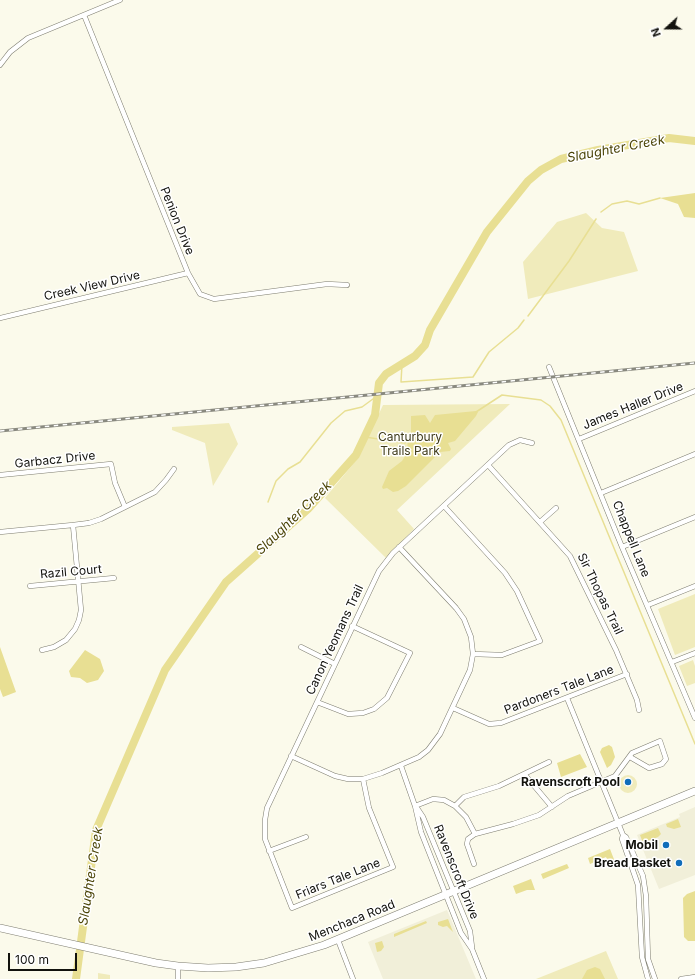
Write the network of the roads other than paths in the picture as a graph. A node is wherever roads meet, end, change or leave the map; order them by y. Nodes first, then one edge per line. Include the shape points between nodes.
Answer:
1 (120, 0) edge
2 (84, 15) junction
3 (0, 65) edge
4 (188, 273) junction
5 (347, 284) dead end
6 (0, 318) edge
7 (549, 367) dead end
8 (695, 391) edge
9 (579, 439) junction
10 (532, 443) dead end
11 (695, 454) edge
12 (488, 465) junction
13 (174, 469) dead end
14 (0, 475) edge
15 (601, 493) junction
16 (444, 506) junction
17 (125, 508) junction
18 (556, 508) dead end
19 (695, 517) edge
20 (540, 522) junction
21 (73, 525) junction
22 (0, 532) edge
23 (399, 547) junction
24 (622, 547) junction
25 (114, 578) dead end
26 (78, 581) junction
27 (30, 586) dead end
28 (695, 586) edge
29 (648, 605) junction
30 (352, 626) junction
31 (301, 648) dead end
32 (42, 650) dead end
33 (695, 653) edge
34 (473, 654) junction
35 (672, 662) junction
36 (335, 664) junction
37 (627, 674) junction
38 (567, 698) junction
39 (317, 702) junction
40 (453, 708) junction
41 (639, 710) dead end
42 (695, 718) edge
43 (291, 756) junction
44 (630, 757) junction
45 (549, 762) dead end
46 (401, 766) junction
47 (525, 775) junction
48 (363, 779) junction
49 (601, 782) junction
50 (695, 791) edge
51 (415, 806) junction
52 (455, 806) junction
53 (552, 807) junction
54 (618, 822) junction
55 (475, 834) junction
56 (623, 835) junction
57 (306, 837) dead end
58 (269, 851) junction
59 (474, 864) dead end
60 (454, 890) junction
61 (446, 894) junction
62 (292, 908) joint
63 (0, 928) edge
64 (338, 940) junction
65 (472, 949) junction
66 (178, 966) junction
67 (695, 977) edge
68 (178, 979) edge
69 (353, 979) edge
70 (484, 979) edge
71 (648, 979) edge
72 (655, 979) edge
73 (681, 979) edge

1 - 2 street
2 - 3 street via 28,38 10,52
2 - 4 street, Penion Drive
4 - 5 street, Penion Drive via 200,294 214,299 327,284
4 - 6 street, Creek View Drive
7 - 9 street, Chappell Lane
8 - 9 street, James Haller Drive
9 - 15 street, Chappell Lane
10 - 12 street, Canon Yeomans Trail via 524,440 514,442
11 - 15 street
12 - 16 street, Canon Yeomans Trail
12 - 20 street, Sir Thopas Trail
13 - 17 street via 155,492
14 - 17 street, Garbacz Drive via 112,464 114,483
15 - 24 street, Chappell Lane
16 - 23 street, Canon Yeomans Trail
16 - 34 street via 505,573 517,591 540,641 502,656
17 - 21 street via 94,522
18 - 20 street
19 - 24 street
20 - 37 street, Sir Thopas Trail via 570,556
21 - 22 street
21 - 26 street
23 - 30 street, Canon Yeomans Trail via 379,571
23 - 34 street via 460,613 469,630
24 - 29 street, Chappell Lane
25 - 26 street, Razil Court
26 - 27 street, Razil Court
26 - 32 street via 80,610 75,629 59,645
28 - 29 street
29 - 35 street, Chappell Lane
30 - 36 street, Canon Yeomans Trail
30 - 39 street via 410,653 387,698 374,709 348,714
31 - 36 street
33 - 35 street
34 - 40 street via 470,670
35 - 42 street, Chappell Lane
36 - 39 street, Canon Yeomans Trail
37 - 38 street, Pardoners Tale Lane
37 - 41 street, Sir Thopas Trail
38 - 40 street, Pardoners Tale Lane via 501,724 489,724
38 - 49 street
39 - 43 street, Canon Yeomans Trail
40 - 46 street via 432,746 419,757
43 - 48 street via 335,776
43 - 58 street, Canon Yeomans Trail via 266,814 265,833
44 - 44 street via 635,751 660,741 666,759 662,764 649,768
44 - 49 street via 615,776
45 - 47 street
46 - 48 street
46 - 51 street, Ravenscroft Drive
47 - 52 street via 464,797
47 - 53 street
48 - 62 street, Friars Tale Lane via 369,808 393,867
49 - 53 street via 568,796
49 - 54 street
50 - 54 main road, Menchaca Road
51 - 52 street via 436,798
51 - 60 street, Ravenscroft Drive via 423,817
51 - 61 street, Ravenscroft Drive via 421,832
52 - 55 street via 466,817
53 - 55 street via 520,822
54 - 56 street
54 - 60 main road, Menchaca Road
55 - 59 street via 467,844
56 - 71 street via 622,839 638,885 642,956
56 - 72 street via 645,885 648,959
57 - 58 street
58 - 62 street, Canon Yeomans Trail
60 - 61 main road, Menchaca Road
60 - 65 street, Ravenscroft Drive via 470,931
61 - 64 main road, Menchaca Road
61 - 65 street, Ravenscroft Drive via 461,933
63 - 66 main road, Menchaca Road
64 - 66 main road, Menchaca Road via 264,963 215,968
64 - 69 street
65 - 70 street, Ravenscroft Drive
66 - 68 street
67 - 73 street

